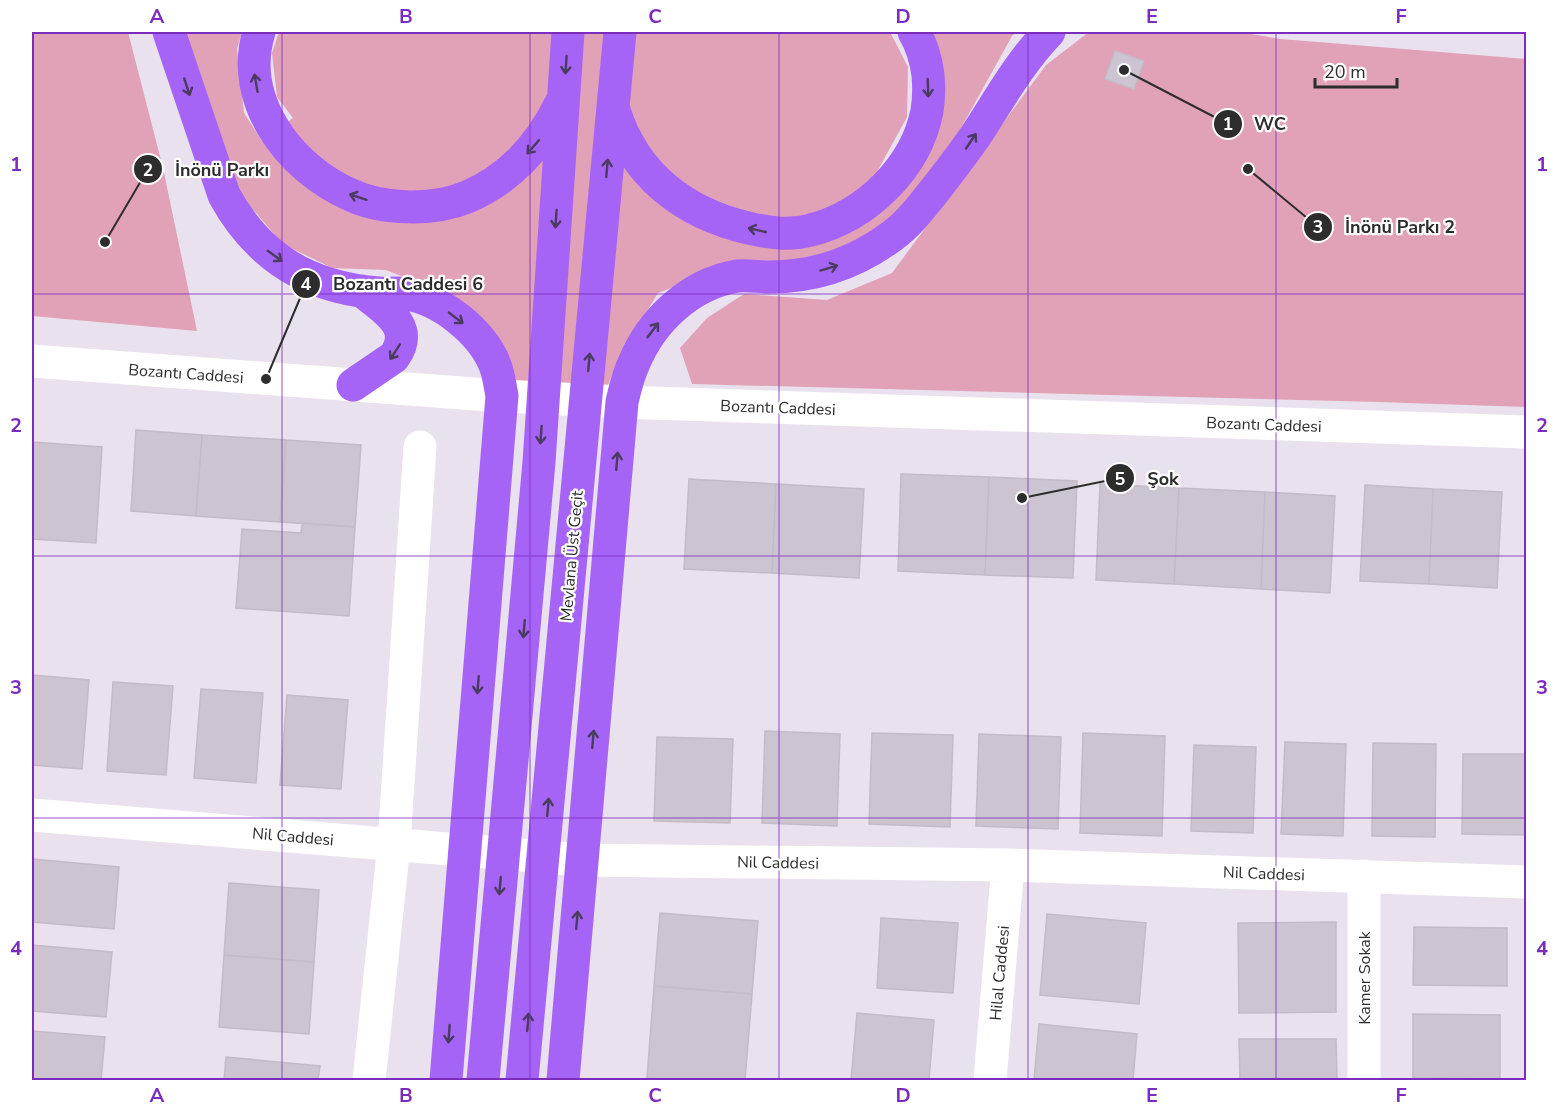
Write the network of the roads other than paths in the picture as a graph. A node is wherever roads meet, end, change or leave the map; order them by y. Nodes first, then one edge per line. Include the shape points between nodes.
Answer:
1 (169, 32) edge
2 (259, 32) edge
3 (568, 32) edge
4 (620, 32) edge
5 (914, 32) edge
6 (1049, 32) edge
7 (564, 98) junction
8 (613, 105) junction
9 (362, 291) junction
10 (32, 361) edge
11 (353, 385) junction
12 (502, 396) junction
13 (622, 402) junction
14 (1527, 432) edge
15 (420, 447) dead end
16 (491, 532) junction
17 (609, 544) junction
18 (32, 815) edge
19 (393, 844) junction
20 (464, 850) junction
21 (583, 860) junction
22 (1008, 865) junction
23 (1364, 876) junction
24 (1527, 882) edge
25 (452, 994) junction
26 (570, 999) junction
27 (369, 1080) edge
28 (446, 1080) edge
29 (483, 1080) edge
30 (522, 1080) edge
31 (563, 1080) edge
32 (990, 1080) edge
33 (1364, 1080) edge

1 -> 9 highway via 224,195 246,230 279,260 300,272
7 -> 2 highway via 538,142 521,161 486,187 448,203 390,205 352,196 324,181 275,132 256,85
3 -> 7 highway
4 - 8 highway, Mevlana Üst Geçit
5 -> 8 highway via 924,53 929,90 927,112 913,150 873,199 810,231 771,233 736,225 672,195 639,162 619,126
13 -> 6 highway via 633,364 654,327 703,287 739,276 798,275 827,269 858,257 895,235 960,158
7 -> 29 highway via 539,462
30 -> 8 highway, Mevlana Üst Geçit
9 -> 11 highway via 394,317 402,336 394,357
9 -> 12 highway via 406,294 427,300 461,321 490,357
10 - 11 street, Bozantı Caddesi
11 - 12 street, Bozantı Caddesi
12 - 13 street, Bozantı Caddesi
12 - 16 highway
13 - 14 street, Bozantı Caddesi
17 -> 13 highway
15 - 19 street
16 - 17 highway via 504,499 522,481 542,470 566,470 585,480 602,508
16 -> 20 highway
21 -> 17 highway
18 - 19 street, Nil Caddesi
19 - 20 street, Nil Caddesi
19 - 27 street
20 - 21 street, Nil Caddesi
20 - 25 highway
21 - 22 street, Nil Caddesi
26 -> 21 highway
22 - 23 street, Nil Caddesi
22 - 32 street, Hilal Caddesi
23 - 24 street, Nil Caddesi
23 - 33 street, Kamer Sokak
25 - 26 highway via 484,939 515,927 545,939 562,960
25 -> 28 highway
26 - 31 highway

